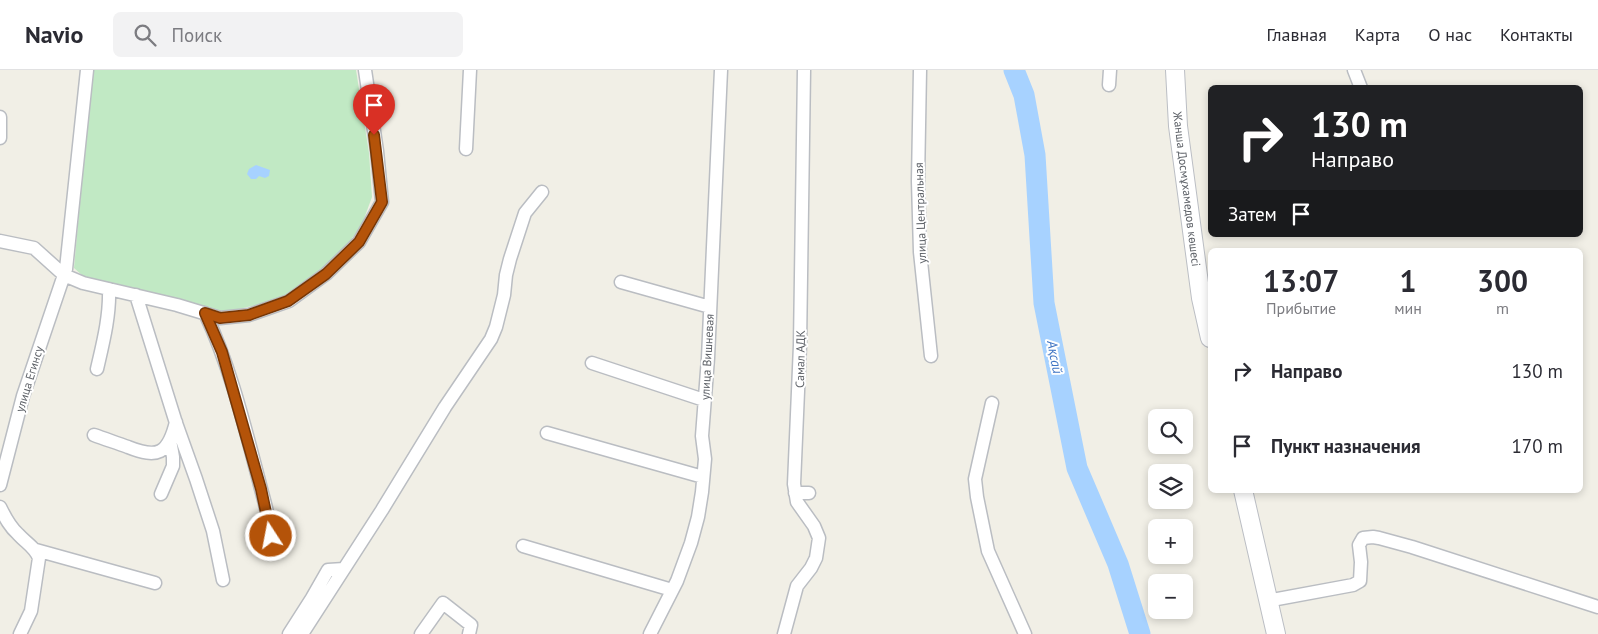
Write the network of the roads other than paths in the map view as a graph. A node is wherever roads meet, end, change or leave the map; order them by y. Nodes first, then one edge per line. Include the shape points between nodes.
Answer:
1 (87, 70) edge
2 (365, 70) edge
3 (470, 70) edge
4 (721, 70) edge
5 (804, 70) edge
6 (920, 70) edge
7 (1110, 70) edge
8 (1175, 70) edge
9 (1354, 70) edge
10 (1109, 85) dead end
11 (1361, 85) edge
12 (0, 117) edge
13 (0, 138) edge
14 (466, 149) dead end
15 (542, 192) dead end
16 (0, 241) edge
17 (64, 275) junction
18 (621, 282) dead end
19 (109, 289) junction
20 (136, 295) junction
21 (710, 307) junction
22 (205, 313) junction
23 (1208, 329) edge
24 (931, 356) dead end
25 (592, 363) dead end
26 (97, 369) dead end
27 (704, 400) junction
28 (992, 403) dead end
29 (176, 422) junction
30 (547, 432) dead end
31 (94, 435) dead end
32 (170, 440) junction
33 (703, 477) junction
34 (0, 485) edge
35 (795, 493) junction
36 (809, 493) dead end
37 (1244, 493) edge
38 (161, 494) dead end
39 (0, 507) edge
40 (270, 541) dead end
41 (523, 546) dead end
42 (36, 550) junction
43 (344, 569) junction
44 (223, 580) dead end
45 (155, 584) dead end
46 (672, 590) junction
47 (1267, 600) junction
48 (1598, 607) edge
49 (20, 634) edge
50 (289, 634) edge
51 (302, 634) edge
52 (421, 634) edge
53 (469, 634) edge
54 (650, 634) edge
55 (784, 634) edge
56 (1025, 634) edge
57 (1276, 634) edge

1 - 17 street, улица Егинсу
2 - 22 street via 382,202 359,242 326,274 288,301 249,315 220,318
3 - 14 street
4 - 21 street, улица Вишневая
5 - 35 street, Самал АДК
6 - 24 street, улица Центральная via 919,244
7 - 10 street
8 - 23 street, Жанша Досмұхамедов көшесі via 1179,136
9 - 11 street
12 - 13 street
15 - 43 street via 525,213 491,339
16 - 17 street via 34,248
17 - 19 street
17 - 34 street, улица Егинсу via 23,396
18 - 21 street
19 - 20 street
19 - 26 street via 110,301
20 - 22 street
20 - 29 street
21 - 27 street, улица Вишневая
22 - 40 street via 232,385 265,506
25 - 27 street
27 - 33 street, улица Вишневая
28 - 56 street via 976,479 977,497 988,551
29 - 32 street
29 - 44 street via 213,531
30 - 33 street
31 - 32 street via 146,454 162,450
32 - 38 street via 173,466
33 - 46 street, улица Вишневая via 691,544
35 - 36 street
35 - 55 street, Самал АДК via 819,538 816,558 797,586
37 - 47 street
39 - 42 street via 7,522
41 - 46 street
42 - 45 street
42 - 49 street via 39,558 31,611
43 - 50 street via 328,570
43 - 51 street
46 - 54 street, улица Вишневая
47 - 48 street via 1360,581 1359,545 1364,538 1373,537
47 - 57 street
52 - 53 street via 443,603 471,625

